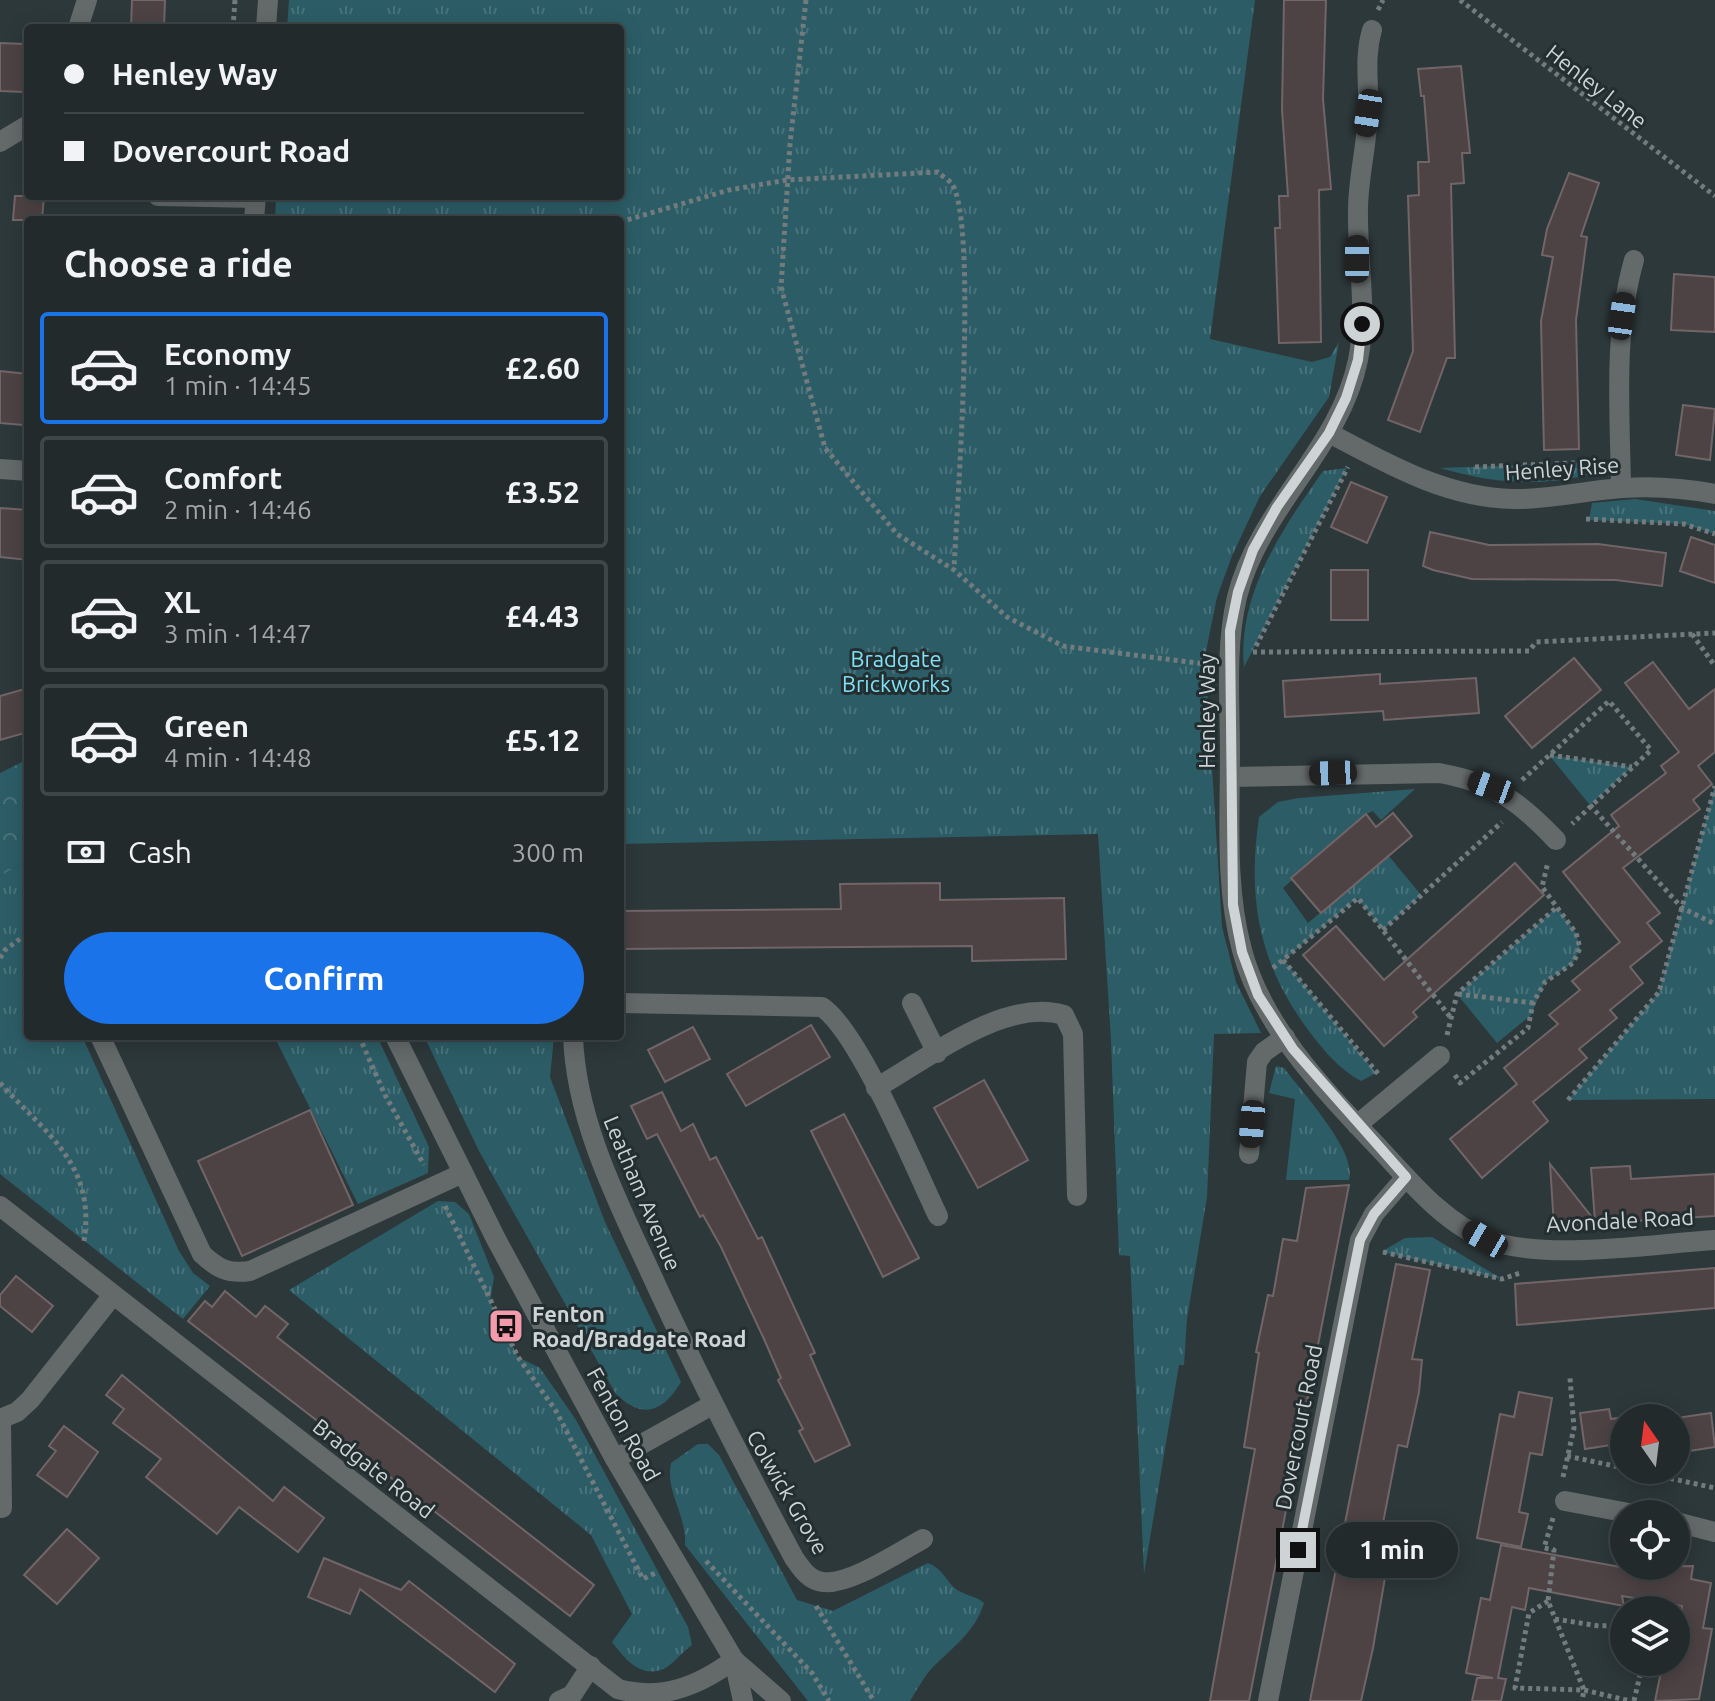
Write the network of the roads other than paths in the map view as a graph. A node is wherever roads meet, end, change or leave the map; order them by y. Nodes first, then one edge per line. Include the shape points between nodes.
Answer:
1 (87, 0) edge
2 (268, 0) edge
3 (79, 24) edge
4 (266, 24) edge
5 (1372, 30) dead end
6 (24, 127) edge
7 (0, 142) edge
8 (1634, 260) dead end
9 (1329, 433) junction
10 (0, 469) edge
11 (24, 471) edge
12 (1621, 488) junction
13 (1715, 494) edge
14 (1230, 777) junction
15 (1556, 840) road end
16 (624, 1003) edge
17 (912, 1003) dead end
18 (1285, 1037) junction
19 (102, 1040) edge
20 (397, 1040) edge
21 (573, 1040) edge
22 (937, 1053) junction
23 (1440, 1056) road end
24 (876, 1088) junction
25 (1357, 1125) junction
26 (1249, 1154) dead end
27 (463, 1173) junction
28 (1406, 1177) junction
29 (1077, 1196) dead end
30 (0, 1206) edge
31 (938, 1216) dead end
32 (1715, 1240) edge
33 (113, 1295) junction
34 (712, 1405) junction
35 (0, 1419) edge
36 (615, 1459) junction
37 (1560, 1499) road end
38 (2, 1508) dead end
39 (1610, 1509) edge
40 (1690, 1526) edge
41 (1715, 1532) edge
42 (923, 1539) dead end
43 (734, 1660) junction
44 (591, 1666) junction
45 (559, 1701) edge
46 (743, 1701) edge
47 (781, 1701) edge
48 (1268, 1701) edge

1 - 3 street
2 - 4 street
5 - 9 street, Henley Way via 1358,205 1362,324 1358,360
6 - 7 street
8 - 12 street via 1619,352
9 - 12 street, Henley Rise via 1411,475 1460,492 1512,499
9 - 14 street, Henley Way via 1253,550 1230,631
10 - 11 street
12 - 13 street, Henley Rise via 1670,487
14 - 15 street via 1439,773 1467,778 1514,800
14 - 18 street, Henley Way via 1233,905 1242,952
16 - 24 street via 822,1007 837,1017
17 - 22 street
18 - 25 street, Henley Way
18 - 26 street via 1257,1062
19 - 27 street via 202,1254 232,1273 250,1271
20 - 27 street, Fenton Road
21 - 34 street, Leatham Avenue via 586,1120
22 - 24 street
22 - 29 street via 1010,1015 1044,1009 1064,1015 1073,1034
23 - 25 street
24 - 31 street
25 - 28 street, Henley Way
27 - 36 street, Fenton Road
28 - 32 street, Avondale Road via 1454,1221 1485,1239 1535,1248
28 - 48 street, Dovercourt Road via 1374,1214 1358,1249
30 - 33 street, Bradgate Road
33 - 35 street via 30,1400
33 - 44 street, Bradgate Road
34 - 36 street
34 - 42 street, Colwick Grove via 794,1558 810,1577 820,1583 839,1582
35 - 38 street
36 - 43 street, Fenton Road
37 - 39 street
40 - 41 street
43 - 44 street, Bradgate Road via 704,1682 656,1698 637,1698 618,1689
43 - 46 street, Fenton Road
43 - 47 street, Fenton Road
44 - 45 street via 572,1695

